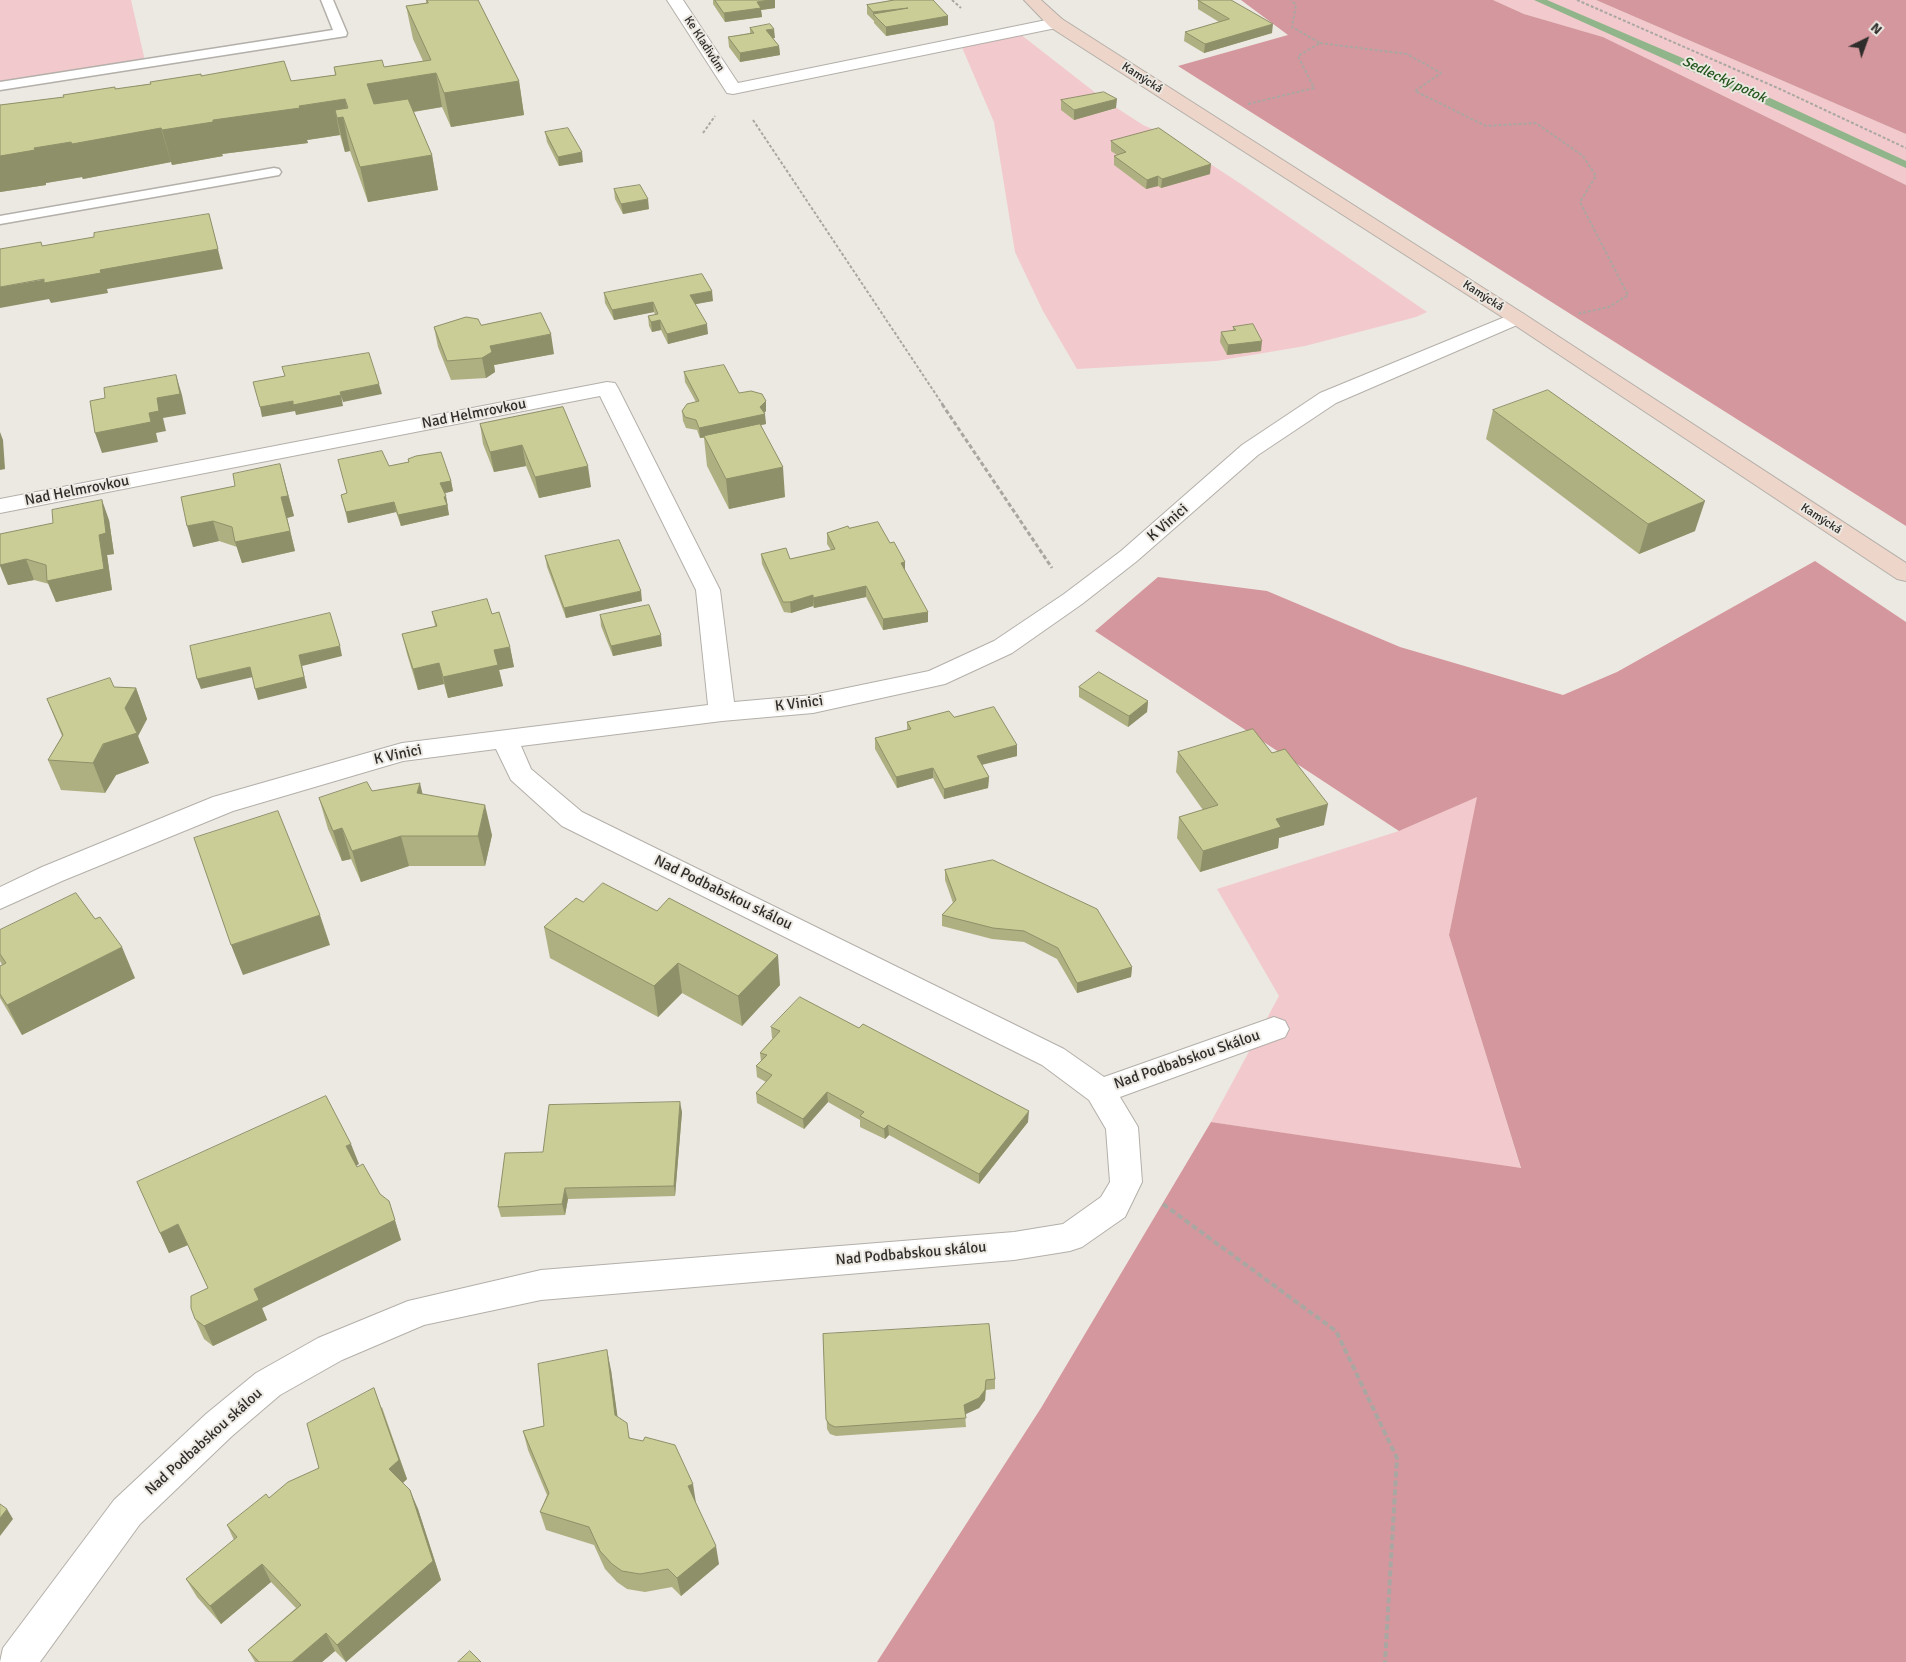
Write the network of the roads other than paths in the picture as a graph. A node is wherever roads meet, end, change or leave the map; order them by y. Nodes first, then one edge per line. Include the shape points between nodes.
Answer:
1 (327, 0) edge
2 (675, 0) edge
3 (1032, 0) edge
4 (1056, 23) junction
5 (0, 86) edge
6 (274, 172) dead end
7 (0, 220) edge
8 (1517, 318) junction
9 (0, 506) edge
10 (1906, 574) edge
11 (722, 712) junction
12 (505, 739) junction
13 (0, 899) edge
14 (1274, 1030) dead end
15 (1100, 1091) junction
16 (17, 1662) edge

1 - 5 lane via 341,33
2 - 4 street, Ke Kladivům via 733,89
3 - 4 main road, Kamýcká
4 - 8 main road, Kamýcká
6 - 7 lane
8 - 10 main road, Kamýcká
8 - 11 street, K Vinici via 1328,398 1250,450 1129,556 1003,647 936,678 813,704
9 - 11 street, Nad Helmrovkou via 607,388 708,590
11 - 12 street, K Vinici
12 - 13 street, K Vinici via 402,752 223,804 52,874
12 - 15 street, Nad Podbabskou skálou via 520,774 572,819 1053,1057
14 - 15 street, Nad Podbabskou Skálou
15 - 16 street, Nad Podbabskou skálou via 1122,1128 1126,1182 1113,1207 1070,1237 1014,1246 540,1285 420,1311 330,1349 268,1384 127,1512

